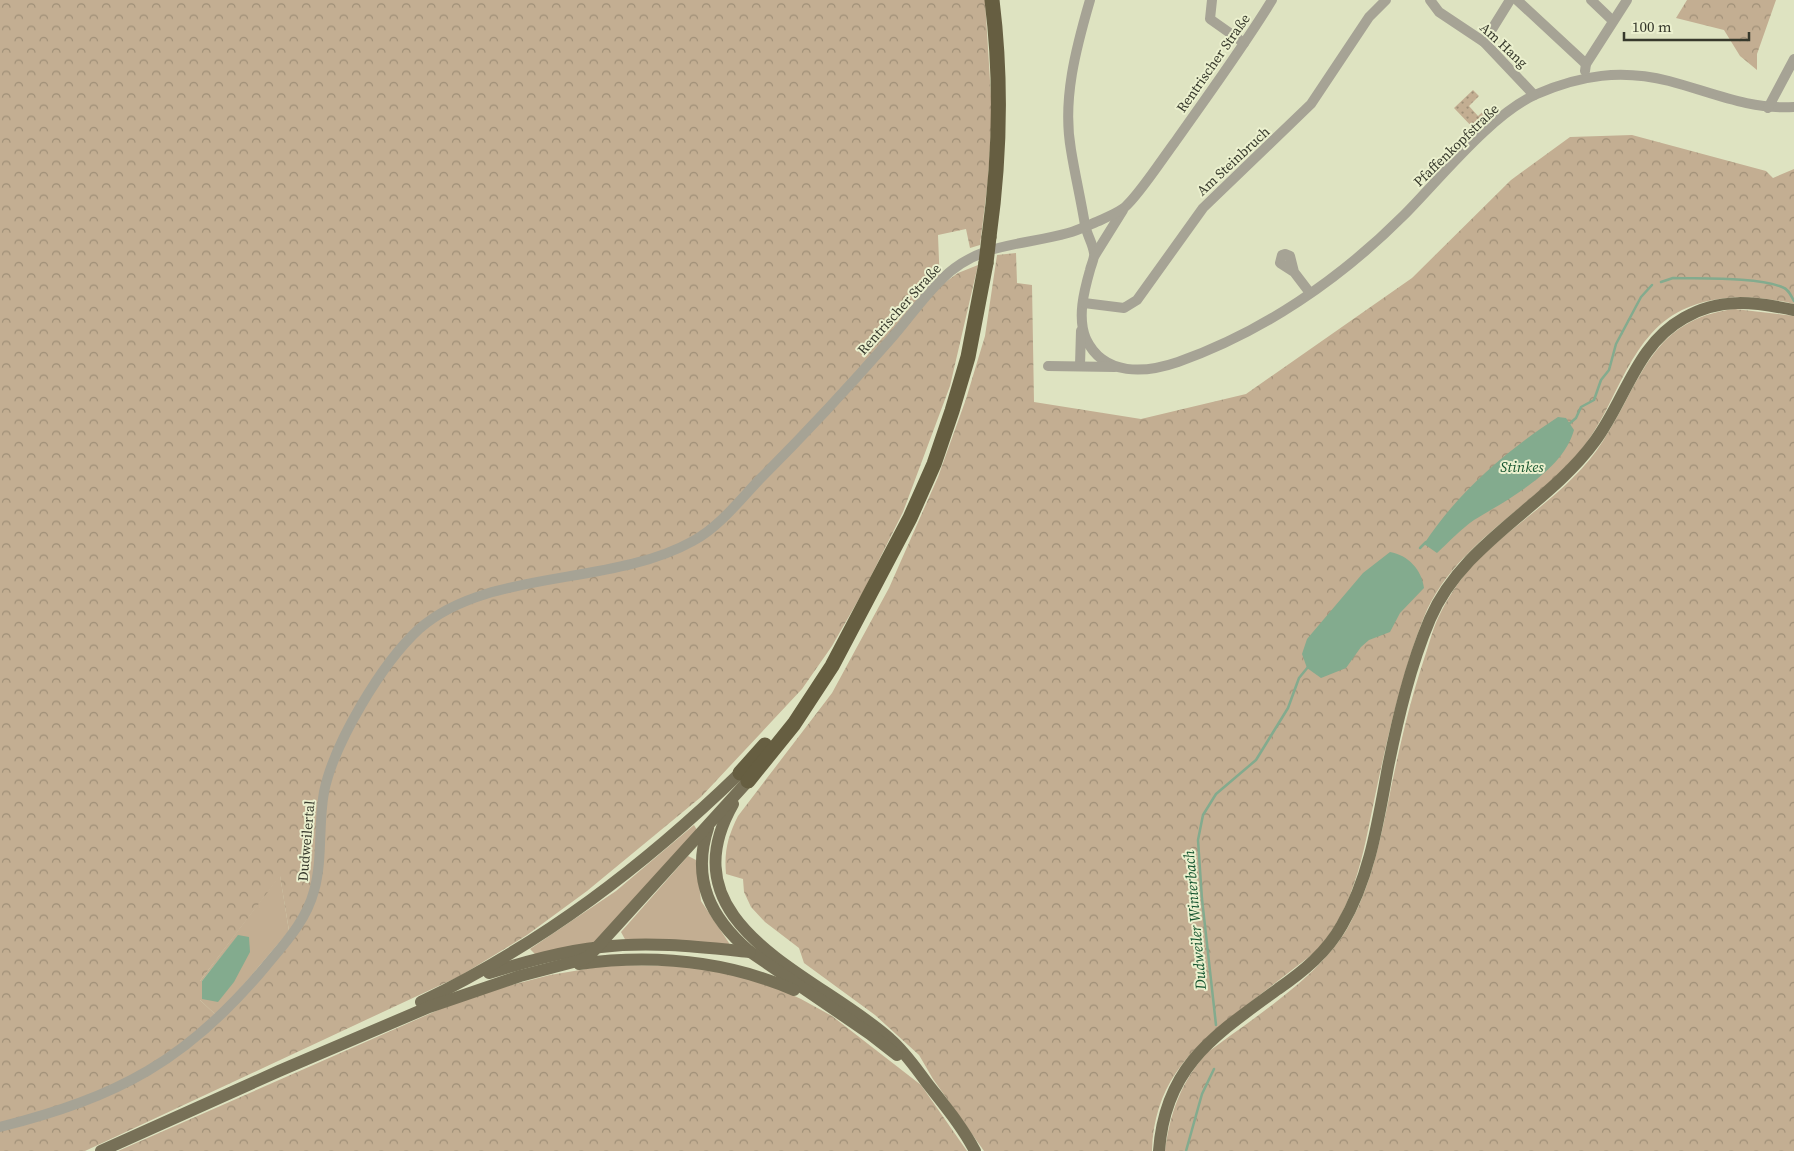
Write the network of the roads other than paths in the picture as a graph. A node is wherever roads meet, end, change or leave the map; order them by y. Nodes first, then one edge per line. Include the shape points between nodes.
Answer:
1 (992, 0) edge
2 (1090, 0) edge
3 (1212, 0) edge
4 (1272, 0) edge
5 (1386, 0) edge
6 (1430, 0) edge
7 (1510, 0) edge
8 (1517, 0) edge
9 (1591, 0) edge
10 (1627, 0) edge
11 (1613, 21) junction
12 (1484, 42) junction
13 (1244, 43) junction
14 (1794, 59) edge
15 (1586, 64) junction
16 (1586, 76) junction
17 (1534, 95) junction
18 (1794, 107) edge
19 (1768, 108) junction
20 (1126, 206) junction
21 (1086, 226) junction
22 (1095, 255) junction
23 (1294, 272) dead end
24 (1310, 294) junction
25 (1084, 303) junction
26 (1794, 310) edge
27 (1082, 325) junction
28 (1048, 366) dead end
29 (1080, 366) junction
30 (1121, 368) junction
31 (624, 567) joint
32 (744, 777) junction
33 (709, 824) junction
34 (600, 947) junction
35 (749, 952) junction
36 (783, 963) junction
37 (554, 968) junction
38 (465, 981) junction
39 (817, 1000) junction
40 (279, 1071) junction
41 (926, 1081) junction
42 (0, 1127) edge
43 (102, 1151) edge
44 (975, 1151) edge
45 (1159, 1151) edge

1 - 32 highway, bridge via 1000,94 996,176 986,263 968,357 934,464 910,518 844,644
2 - 21 street via 1071,80 1069,123 1070,147
3 - 13 street via 1210,19
4 - 13 street, Rentrischer Straße
5 - 25 street, Am Steinbruch via 1369,17 1311,104 1203,208 1137,300 1124,308
6 - 12 street, Am Hang via 1439,12
7 - 12 street
8 - 15 street
9 - 11 street
10 - 11 street
11 - 15 street
12 - 17 street, Am Hang
13 - 20 street, Rentrischer Straße
14 - 19 street
15 - 16 street
16 - 17 street, Pfaffenkopfstraße
16 - 19 street, Pfaffenkopfstraße via 1644,76
17 - 24 street, Pfaffenkopfstraße via 1488,129 1401,218
18 - 19 street, Pfaffenkopfstraße
20 - 21 street, Rentrischer Straße
20 - 22 street, Pfaffenkopfstraße
21 - 22 street
21 - 31 street, Rentrischer Straße via 1070,233 1000,246 953,269 790,449 709,530 682,547
22 - 25 street, Pfaffenkopfstraße
23 - 24 street
24 - 30 street, Pfaffenkopfstraße via 1236,339 1208,351 1147,371
25 - 27 street, Pfaffenkopfstraße
26 - 45 main road via 1753,302 1734,302 1696,312 1670,326 1648,348 1598,437 1573,468 1480,549 1454,578 1430,619 1409,683 1368,864 1344,923 1319,957 1211,1040 1192,1060 1170,1094 1163,1114
27 - 29 street, Pfaffenkopfstraße
27 - 30 street, Pfaffenkopfstraße via 1096,353
28 - 29 street, Pfaffenkopfstraße
29 - 30 street, Pfaffenkopfstraße
31 - 42 street, Dudweilertal via 474,598 451,607 419,630 384,671 334,760 320,815 315,890 306,913 292,935 244,992 198,1038 152,1070 84,1102
32 - 33 main road via 724,795
32 - 36 main road via 720,831 715,854 717,885 736,921
32 - 38 main road via 601,894 520,949
33 - 34 main road
33 - 35 main road via 702,857 706,895 717,918
34 - 35 main road via 682,945
34 - 37 main road via 581,960
34 - 38 main road via 520,964
35 - 36 main road
35 - 39 main road
36 - 41 main road via 890,1038
37 - 39 main road via 630,960 696,962 752,973
37 - 40 main road via 459,995
38 - 40 main road
39 - 41 main road via 870,1034
40 - 43 main road
41 - 44 main road

